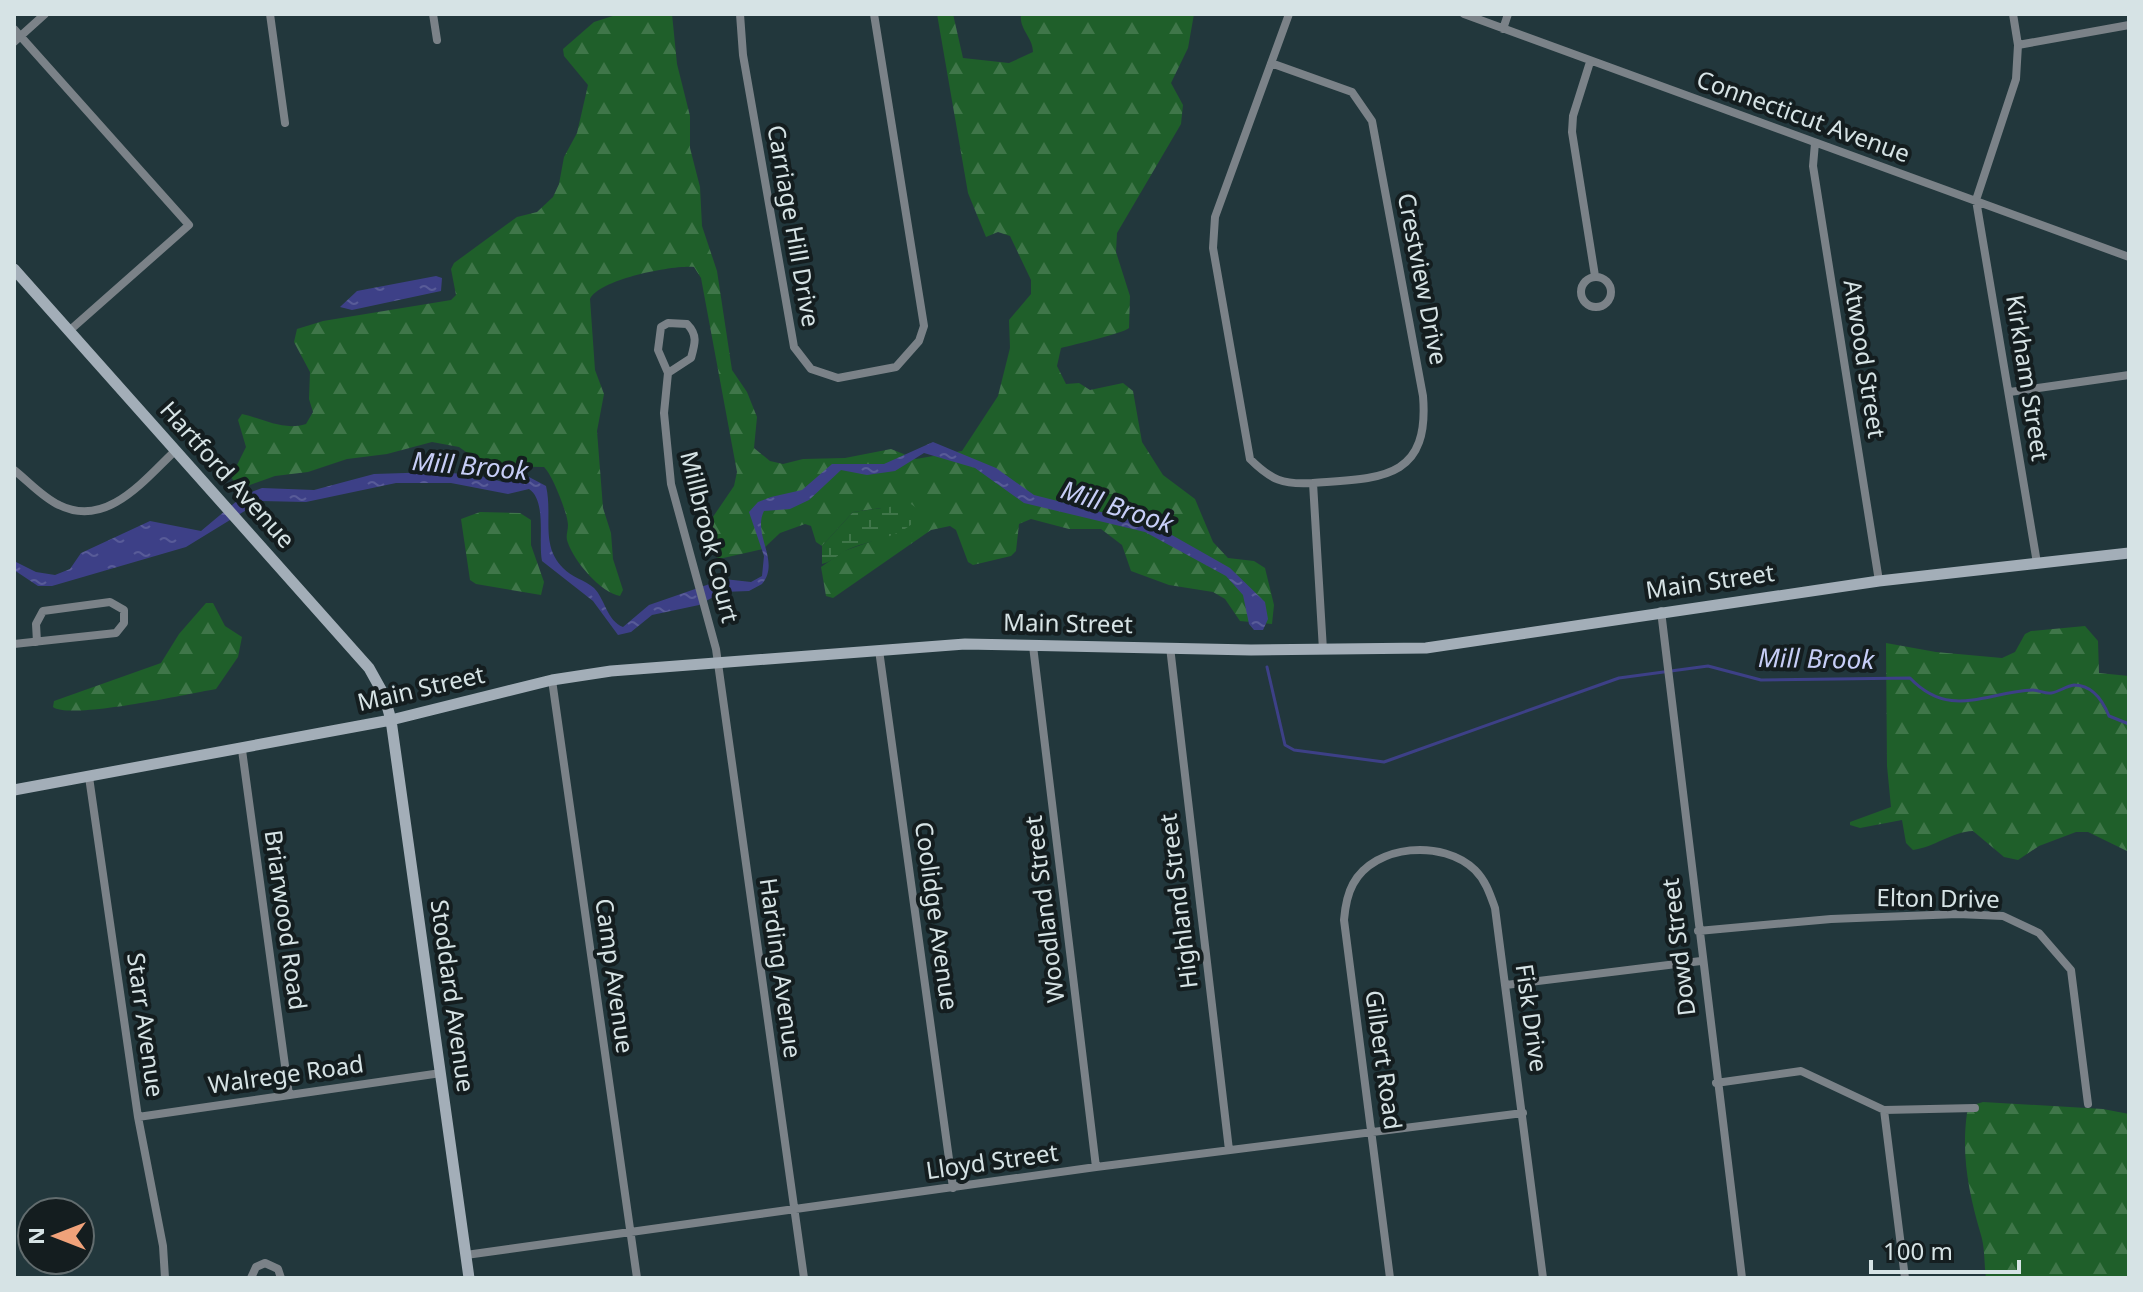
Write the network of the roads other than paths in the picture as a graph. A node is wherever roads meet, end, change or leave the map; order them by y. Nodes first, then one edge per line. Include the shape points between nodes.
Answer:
1 (45, 14) edge
2 (270, 14) edge
3 (433, 14) edge
4 (740, 14) edge
5 (874, 14) edge
6 (1289, 14) edge
7 (1464, 14) edge
8 (1508, 14) edge
9 (2013, 14) edge
10 (2129, 25) edge
11 (1503, 29) junction
12 (16, 36) edge
13 (437, 40) dead end
14 (2018, 45) junction
15 (1590, 62) junction
16 (1271, 63) junction
17 (285, 123) dead end
18 (1815, 143) junction
19 (1976, 200) junction
20 (2129, 257) edge
21 (14, 269) edge
22 (1595, 276) dead end
23 (69, 331) junction
24 (668, 373) junction
25 (2129, 375) edge
26 (2010, 392) junction
27 (176, 450) junction
28 (14, 470) edge
29 (1313, 483) junction
30 (2129, 553) edge
31 (2037, 563) junction
32 (1879, 581) junction
33 (1661, 611) junction
34 (37, 642) junction
35 (14, 644) edge
36 (1033, 646) junction
37 (1170, 647) junction
38 (879, 650) junction
39 (1323, 650) junction
40 (718, 662) junction
41 (552, 680) junction
42 (391, 720) junction
43 (242, 750) junction
44 (89, 777) junction
45 (14, 790) edge
46 (1378, 858) joint
47 (1698, 931) junction
48 (1701, 961) junction
49 (1506, 985) junction
50 (441, 1073) junction
51 (1716, 1083) junction
52 (289, 1095) junction
53 (2088, 1104) dead end
54 (1975, 1108) dead end
55 (1884, 1110) junction
56 (1523, 1113) junction
57 (138, 1117) junction
58 (1372, 1134) junction
59 (1229, 1150) junction
60 (1096, 1167) junction
61 (953, 1188) junction
62 (793, 1212) junction
63 (630, 1230) junction
64 (466, 1255) junction
65 (165, 1278) edge
66 (251, 1278) edge
67 (281, 1278) edge
68 (469, 1278) edge
69 (637, 1278) edge
70 (804, 1278) edge
71 (1390, 1278) edge
72 (1543, 1278) edge
73 (1742, 1278) edge
74 (1905, 1278) edge

1 - 12 street
2 - 17 street
3 - 13 street
4 - 5 street, Carriage Hill Drive via 794,347 811,369 838,378 896,367 919,341 924,326
6 - 16 street, Crestview Drive
7 - 11 street, Connecticut Avenue
8 - 11 street
9 - 14 street
10 - 14 street
11 - 15 street, Connecticut Avenue
12 - 23 street via 189,225
14 - 19 street via 2016,79
15 - 18 street, Connecticut Avenue
15 - 22 street via 1572,132
16 - 29 street, Crestview Drive via 1215,217 1213,248 1250,459 1269,478 1286,485
16 - 29 street, Crestview Drive via 1352,92 1372,121 1423,396 1423,441 1411,458 1376,478
18 - 19 street, Connecticut Avenue
18 - 32 street, Atwood Street via 1813,166
19 - 20 street, Connecticut Avenue
19 - 26 street, Kirkham Street
21 - 23 main road, Hartford Avenue
23 - 27 main road, Hartford Avenue
24 - 24 street, Millbrook Court via 691,358 696,342 687,324 661,327 658,350
24 - 40 street, Millbrook Court via 664,413 671,484
25 - 26 street
26 - 31 street, Kirkham Street
27 - 28 street via 118,504 86,511 59,506
27 - 42 main road, Hartford Avenue via 369,668
29 - 39 street
30 - 31 main road, Main Street
31 - 32 main road, Main Street
32 - 33 main road, Main Street
33 - 39 main road, Main Street via 1426,648
33 - 47 street, Dowd Street
34 - 34 street via 116,633 124,623 124,610 110,602 43,611 36,624
34 - 35 street
36 - 37 main road, Main Street
36 - 38 main road, Main Street
36 - 60 street, Woodland Street
37 - 39 main road, Main Street
37 - 59 street, Highland Street
38 - 40 main road, Main Street
38 - 61 street, Coolidge Avenue
40 - 41 main road, Main Street
40 - 62 street, Harding Avenue
41 - 42 main road, Main Street
41 - 63 street, Camp Avenue
42 - 43 main road, Main Street
42 - 50 main road, Stoddard Avenue
43 - 44 main road, Main Street
43 - 52 street, Briarwood Road
44 - 45 main road, Main Street
44 - 57 street, Starr Avenue
46 - 49 street, Fisk Drive via 1427,849 1448,853 1474,870 1495,908
46 - 58 street, Gilbert Road via 1352,885 1344,920
47 - 48 street, Dowd Street
47 - 53 street, Elton Drive via 1847,918 2003,916 2039,933 2071,970
48 - 49 street
48 - 51 street, Dowd Street
49 - 56 street, Fisk Drive
50 - 52 street, Walrege Road
50 - 64 main road, Stoddard Avenue
51 - 55 street via 1801,1071
51 - 73 street, Dowd Street
52 - 57 street, Walrege Road
54 - 55 street
55 - 74 street
56 - 58 street, Lloyd Street
56 - 72 street, Fisk Drive
57 - 65 street, Starr Avenue
58 - 59 street, Lloyd Street
58 - 71 street, Gilbert Road
59 - 60 street, Lloyd Street
60 - 61 street, Lloyd Street
61 - 62 street, Lloyd Street
62 - 63 street, Lloyd Street
62 - 70 street, Harding Avenue
63 - 64 street, Lloyd Street
63 - 69 street, Camp Avenue
64 - 68 main road, Stoddard Avenue
66 - 67 street via 265,1263

